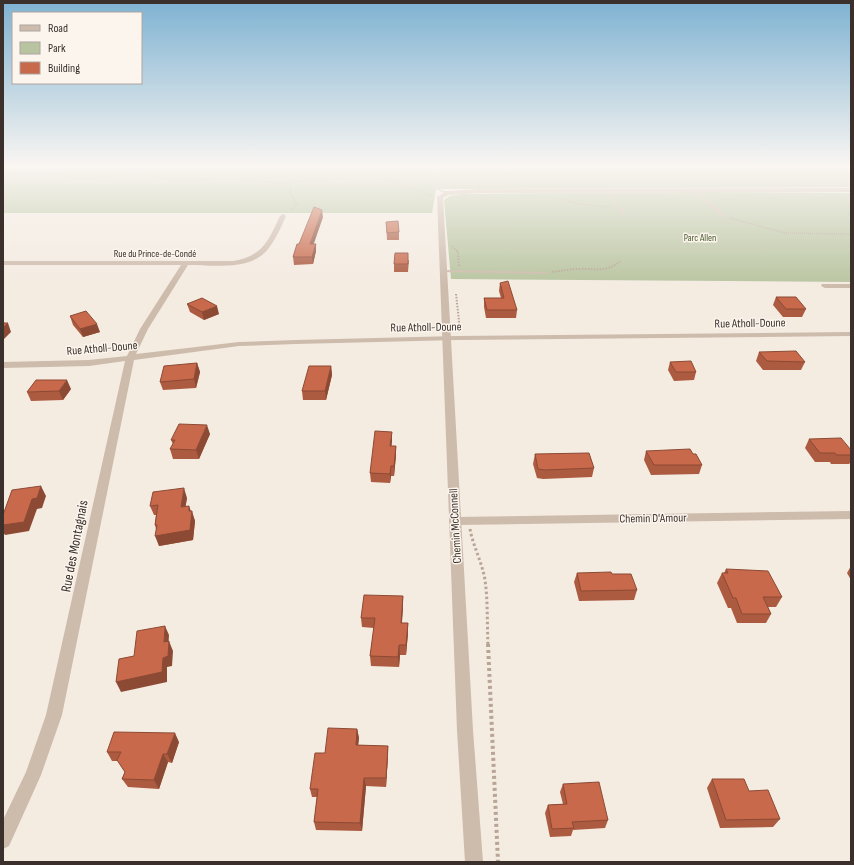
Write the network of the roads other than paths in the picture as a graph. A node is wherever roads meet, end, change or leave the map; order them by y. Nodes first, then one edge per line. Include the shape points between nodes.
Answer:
1 (440, 206) edge
2 (619, 206) edge
3 (713, 206) edge
4 (283, 216) road end
5 (625, 216) dead end
6 (723, 216) road end
7 (3, 264) edge
8 (186, 264) junction
9 (443, 271) junction
10 (546, 273) road end
11 (825, 286) dead end
12 (851, 286) edge
13 (851, 334) edge
14 (446, 338) junction
15 (130, 358) junction
16 (3, 365) edge
17 (851, 515) edge
18 (455, 520) junction
19 (3, 840) edge
20 (474, 862) edge

1 - 9 street, Chemin McConnell
2 - 5 lane
3 - 6 lane
4 - 8 street, Rue du Prince-de-Condé via 265,250 252,259 233,263
7 - 8 street, Rue du Prince-de-Condé
8 - 15 street, Rue des Montagnais via 141,334
9 - 10 lane
9 - 14 street, Chemin McConnell
11 - 12 street
13 - 14 street, Rue Atholl-Doune
14 - 15 street, Rue Atholl-Doune via 239,344
14 - 18 street, Chemin McConnell
15 - 16 street, Rue Atholl-Doune via 89,363
15 - 19 street, Rue des Montagnais via 54,715 33,775
17 - 18 street, Chemin D'Amour
18 - 20 street, Chemin McConnell

